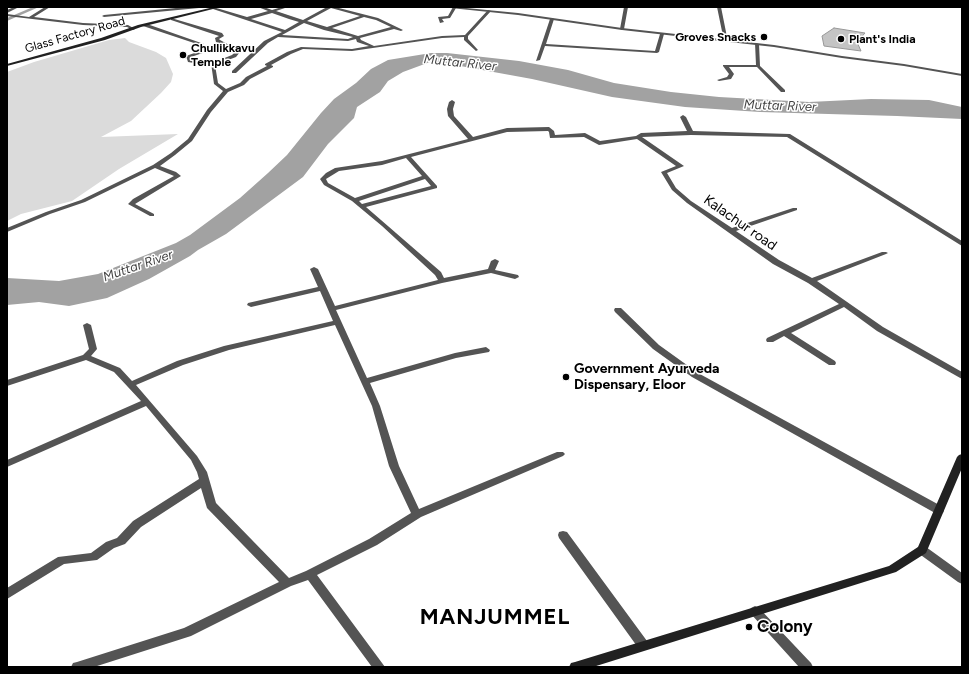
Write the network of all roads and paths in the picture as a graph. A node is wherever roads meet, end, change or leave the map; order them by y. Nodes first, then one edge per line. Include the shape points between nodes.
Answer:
1 (17, 7) edge
2 (48, 7) edge
3 (145, 7) edge
4 (260, 7) edge
5 (286, 7) edge
6 (330, 7) edge
7 (443, 7) edge
8 (626, 7) edge
9 (719, 7) edge
10 (201, 8) edge
11 (217, 8) edge
12 (454, 8) edge
13 (488, 9) edge
14 (271, 11) junction
15 (7, 12) edge
16 (146, 12) junction
17 (7, 15) edge
18 (104, 16) dead end
19 (364, 16) junction
20 (93, 17) dead end
21 (27, 18) junction
22 (172, 19) junction
23 (246, 19) junction
24 (552, 20) junction
25 (303, 22) junction
26 (442, 22) dead end
27 (83, 24) junction
28 (151, 24) junction
29 (145, 25) junction
30 (396, 27) junction
31 (133, 29) junction
32 (326, 29) junction
33 (622, 29) junction
34 (401, 30) dead end
35 (284, 31) junction
36 (662, 34) junction
37 (277, 36) junction
38 (466, 36) junction
39 (358, 38) junction
40 (726, 41) junction
41 (202, 44) dead end
42 (223, 44) junction
43 (757, 44) junction
44 (372, 46) dead end
45 (543, 46) junction
46 (476, 50) dead end
47 (538, 60) dead end
48 (216, 62) junction
49 (7, 65) edge
50 (758, 66) junction
51 (234, 72) dead end
52 (962, 75) edge
53 (720, 80) dead end
54 (226, 91) junction
55 (783, 91) dead end
56 (452, 102) dead end
57 (682, 117) dead end
58 (691, 133) junction
59 (638, 137) junction
60 (472, 140) junction
61 (407, 156) junction
62 (155, 166) junction
63 (426, 178) junction
64 (354, 200) junction
65 (361, 206) junction
66 (795, 209) dead end
67 (152, 215) dead end
68 (7, 230) edge
69 (731, 231) junction
70 (962, 244) edge
71 (884, 253) dead end
72 (495, 260) dead end
73 (314, 269) dead end
74 (491, 271) junction
75 (515, 277) dead end
76 (442, 281) junction
77 (811, 282) junction
78 (322, 288) junction
79 (251, 304) dead end
80 (844, 304) junction
81 (332, 309) junction
82 (618, 310) dead end
83 (338, 322) junction
84 (87, 325) dead end
85 (785, 333) junction
86 (770, 340) dead end
87 (486, 350) dead end
88 (86, 358) junction
89 (832, 363) dead end
90 (962, 376) edge
91 (364, 381) junction
92 (7, 382) edge
93 (132, 384) junction
94 (147, 402) junction
95 (560, 454) dead end
96 (962, 457) edge
97 (7, 464) edge
98 (204, 481) junction
99 (939, 510) junction
100 (417, 514) junction
101 (563, 535) dead end
102 (922, 550) junction
103 (310, 574) junction
104 (962, 578) edge
105 (287, 583) junction
106 (7, 594) edge
107 (755, 611) junction
108 (643, 645) junction
109 (76, 667) edge
110 (378, 667) edge
111 (575, 667) edge
112 (807, 667) edge

1 - 15 street
2 - 21 street
3 - 16 street
4 - 14 street
5 - 14 street
6 - 19 street
6 - 25 street
7 - 12 street
8 - 33 street
9 - 40 street
10 - 11 main road, Glass Factory Road
10 - 16 street
10 - 22 main road, Glass Factory Road
11 - 23 street
12 - 13 street
12 - 26 street via 449,17 439,18
13 - 24 street
13 - 38 street
14 - 23 street
14 - 25 street
16 - 18 street
16 - 28 street
17 - 21 street
19 - 30 street
19 - 32 street
20 - 27 street
21 - 27 street
22 - 28 main road, Glass Factory Road
22 - 42 street via 220,34 222,36 217,38
23 - 35 street
24 - 33 street
24 - 45 street
25 - 32 street
25 - 35 street
27 - 31 street via 128,26
28 - 29 main road, Glass Factory Road
29 - 31 main road, Glass Factory Road
29 - 41 street
30 - 34 street
30 - 39 street
31 - 49 main road, Glass Factory Road
32 - 39 street
33 - 36 street
35 - 37 street
36 - 40 street
36 - 45 street via 657,52
37 - 39 street via 339,40
37 - 51 street via 263,44
38 - 46 street
38 - 54 street via 352,50 303,48 289,53 242,84
39 - 44 street via 359,41
40 - 43 street
42 - 48 street via 238,52
42 - 48 street via 188,56 190,61 194,62
43 - 50 street
43 - 52 street via 904,64
45 - 47 street
48 - 54 street via 213,64 216,84
50 - 53 street via 725,66 732,74 729,78
50 - 55 street
54 - 62 street via 190,140
56 - 60 street via 451,116
57 - 58 street
58 - 59 street
58 - 70 street via 788,135
59 - 60 street via 599,143 585,135 552,137 549,129 536,129 502,130
59 - 69 street, Kalachur road via 681,166 664,172 674,189
60 - 61 street
61 - 63 street
61 - 64 street via 382,163 337,169 322,179
62 - 67 street via 178,176 131,204
62 - 68 street via 83,201
63 - 64 street
63 - 65 street via 435,187
64 - 65 street
65 - 76 street via 438,274
66 - 69 street
69 - 77 street, Kalachur road
71 - 77 street
72 - 74 street
73 - 78 street
74 - 75 street
74 - 76 street
76 - 81 street
77 - 80 street, Kalachur road
78 - 79 street
78 - 81 street
80 - 85 street
80 - 90 street, Kalachur road via 880,329
81 - 83 street
82 - 99 street via 656,347 695,375
83 - 91 street
83 - 93 street via 227,348 180,363
84 - 88 street via 93,349
85 - 86 street
85 - 89 street
87 - 91 street
88 - 92 street
88 - 93 street via 117,370
91 - 100 street via 376,406 394,466
93 - 94 street
94 - 97 street
94 - 98 street via 194,458
95 - 100 street
96 - 99 main road
98 - 105 street via 211,506
98 - 106 street via 137,524 121,541 93,557 62,560
99 - 102 main road
100 - 103 street via 373,542
101 - 108 street
102 - 104 street
102 - 107 main road via 892,569
103 - 105 street
103 - 110 street
105 - 109 street via 187,632
107 - 108 main road
107 - 112 street
108 - 111 main road

